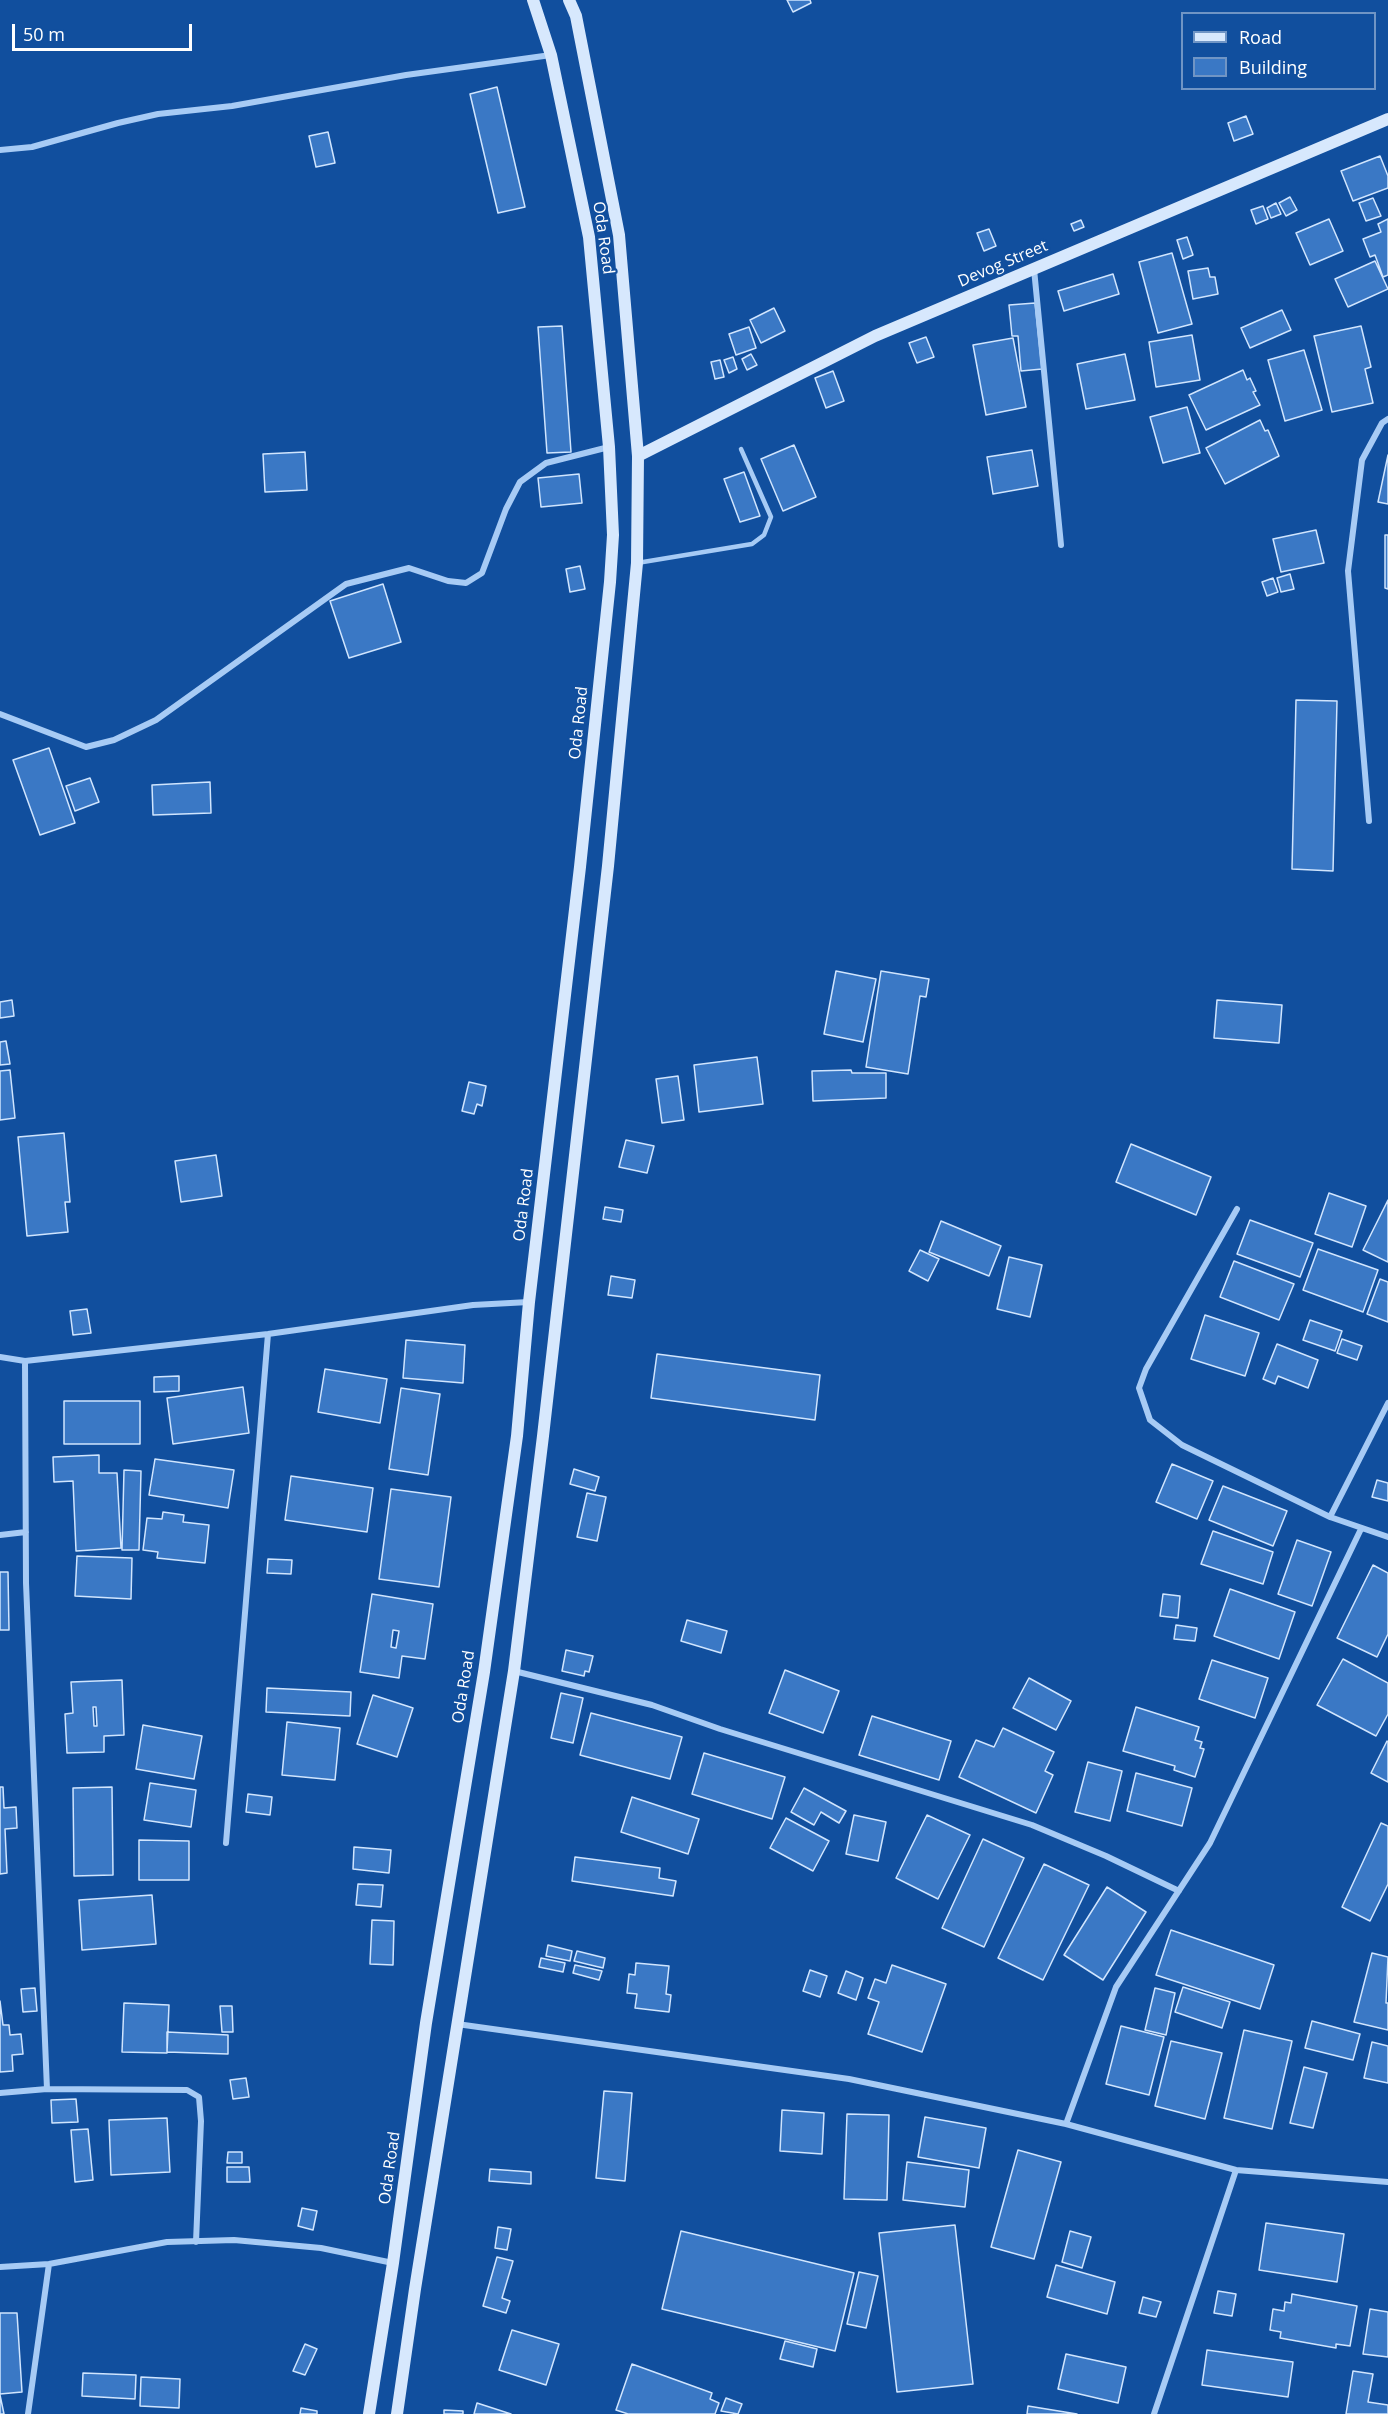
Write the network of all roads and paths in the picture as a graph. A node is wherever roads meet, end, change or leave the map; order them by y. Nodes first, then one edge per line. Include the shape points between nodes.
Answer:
1 (533, 0) edge
2 (569, 0) edge
3 (551, 55) junction
4 (1388, 119) edge
5 (0, 150) edge
6 (1034, 269) junction
7 (1388, 419) edge
8 (609, 447) junction
9 (741, 449) dead end
10 (638, 456) junction
11 (1061, 545) dead end
12 (637, 564) junction
13 (0, 714) edge
14 (1369, 821) dead end
15 (1237, 1209) dead end
16 (529, 1302) junction
17 (268, 1334) junction
18 (0, 1357) edge
19 (25, 1361) junction
20 (1388, 1403) edge
21 (1330, 1517) junction
22 (1361, 1528) junction
23 (26, 1532) junction
24 (0, 1535) edge
25 (1388, 1537) edge
26 (514, 1671) junction
27 (226, 1843) dead end
28 (1179, 1891) junction
29 (457, 2024) junction
30 (47, 2089) junction
31 (0, 2094) edge
32 (1066, 2124) junction
33 (1236, 2170) junction
34 (1388, 2182) edge
35 (196, 2242) junction
36 (393, 2263) junction
37 (50, 2264) junction
38 (0, 2267) edge
39 (28, 2414) edge
40 (369, 2414) edge
41 (397, 2414) edge
42 (1154, 2414) edge

1 - 3 street, Oda Road
2 - 10 street, Oda Road via 576,16 619,235
3 - 5 street via 406,75 232,106 158,114 32,147
3 - 8 street, Oda Road via 589,237
4 - 6 street, Devog Street
6 - 10 street, Devog Street via 876,336
6 - 11 street
7 - 14 street via 1362,460 1347,571
8 - 13 street via 546,463 520,482 482,573 466,583 409,568 346,584 156,720 114,740 86,747
8 - 16 street, Oda Road via 613,535 610,582
9 - 12 lane via 771,517 764,535 752,544
10 - 12 street, Oda Road
12 - 26 street, Oda Road via 608,866
15 - 21 street via 1139,1388 1150,1419 1182,1445
16 - 17 street via 473,1305
16 - 36 street, Oda Road via 517,1436 484,1672 426,2023
17 - 19 street
17 - 27 street
18 - 19 street
19 - 23 street
20 - 21 street
21 - 22 street
22 - 25 street
22 - 28 street via 1210,1843
23 - 24 street
23 - 30 street
26 - 28 street via 652,1706 1032,1825
26 - 29 street, Oda Road
28 - 32 street via 1116,1987
29 - 32 street via 849,2079
29 - 41 street, Oda Road
30 - 31 street
30 - 35 street via 187,2090 199,2097
32 - 33 street
33 - 34 street
33 - 42 street
35 - 36 street via 234,2240 321,2248
35 - 37 street via 167,2242
36 - 40 street, Oda Road
37 - 38 street
37 - 39 street

